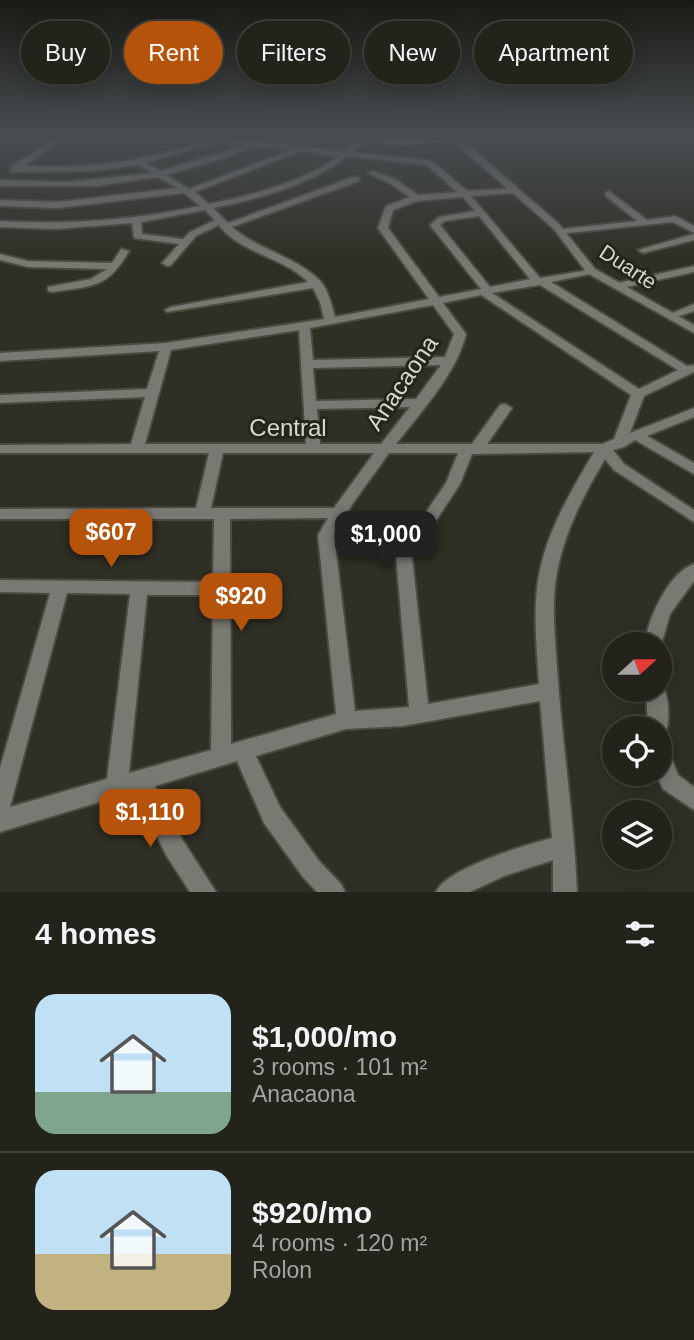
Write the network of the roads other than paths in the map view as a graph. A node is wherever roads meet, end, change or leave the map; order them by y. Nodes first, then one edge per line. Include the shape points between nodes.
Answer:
1 (143, 178) edge
2 (164, 178) edge
3 (222, 178) edge
4 (299, 178) edge
5 (385, 178) edge
6 (446, 178) edge
7 (500, 178) edge
8 (356, 179) dead end
9 (0, 181) edge
10 (514, 190) junction
11 (186, 191) junction
12 (609, 194) dead end
13 (466, 195) junction
14 (415, 198) junction
15 (0, 203) edge
16 (206, 206) junction
17 (481, 213) junction
18 (136, 219) junction
19 (645, 223) junction
20 (0, 224) edge
21 (223, 224) junction
22 (694, 230) edge
23 (562, 232) junction
24 (694, 237) edge
25 (185, 242) junction
26 (667, 242) junction
27 (643, 250) dead end
28 (124, 251) dead end
29 (0, 257) edge
30 (167, 263) dead end
31 (117, 266) junction
32 (694, 269) edge
33 (591, 271) junction
34 (540, 281) junction
35 (317, 284) junction
36 (618, 286) junction
37 (52, 289) dead end
38 (486, 291) junction
39 (436, 299) junction
40 (694, 307) edge
41 (171, 310) dead end
42 (671, 316) junction
43 (330, 320) junction
44 (304, 326) junction
45 (694, 330) edge
46 (166, 347) junction
47 (0, 357) edge
48 (449, 361) junction
49 (307, 364) junction
50 (690, 368) edge
51 (152, 394) junction
52 (638, 394) junction
53 (0, 399) edge
54 (420, 403) junction
55 (310, 405) junction
56 (505, 408) dead end
57 (694, 412) edge
58 (638, 436) junction
59 (611, 446) junction
60 (0, 449) edge
61 (136, 450) junction
62 (217, 450) junction
63 (313, 450) junction
64 (471, 450) junction
65 (387, 451) junction
66 (694, 469) edge
67 (202, 513) junction
68 (222, 513) junction
69 (337, 513) junction
70 (0, 514) edge
71 (694, 517) edge
72 (694, 570) edge
73 (0, 586) edge
74 (60, 587) junction
75 (139, 588) junction
76 (221, 589) junction
77 (654, 632) edge
78 (548, 691) junction
79 (419, 715) junction
80 (346, 720) junction
81 (232, 752) junction
82 (142, 781) junction
83 (672, 784) edge
84 (117, 788) junction
85 (694, 800) edge
86 (0, 806) edge
87 (0, 821) edge
88 (564, 845) junction
89 (204, 892) edge
90 (333, 892) edge
91 (448, 892) edge
92 (565, 892) edge

1 - 9 street via 89,186
2 - 11 street
3 - 11 street
4 - 16 street
5 - 14 street
6 - 13 street
7 - 10 street, Duarte
8 - 21 street
10 - 13 street, Anacaona
10 - 23 street, Duarte
11 - 15 street via 58,205
11 - 16 street
12 - 19 street
13 - 14 street, Anacaona
13 - 17 street
14 - 39 street, Anacaona via 389,208 383,228
16 - 18 street
16 - 21 street
17 - 34 street
17 - 38 street via 442,219 435,225
18 - 20 street via 63,226
18 - 25 street via 137,236
19 - 22 street via 675,219
19 - 23 street
19 - 26 street
21 - 25 street via 195,232
21 - 35 street via 243,240 294,265
23 - 33 street, Duarte
24 - 26 street
25 - 30 street
26 - 27 street
28 - 31 street
29 - 31 street via 28,264
31 - 37 street via 99,281
32 - 36 street
33 - 34 street
33 - 36 street, Duarte
34 - 38 street
34 - 50 street
35 - 41 street
35 - 43 street via 328,302
36 - 42 street, Duarte
38 - 39 street
38 - 52 street
39 - 43 street
39 - 48 street, Anacaona via 460,334
40 - 42 street
42 - 45 street, Duarte
43 - 44 street
44 - 46 street
44 - 49 street
46 - 47 street
46 - 51 street
48 - 49 street
48 - 54 street, Anacaona
49 - 55 street
50 - 52 street
51 - 53 street
51 - 61 street
52 - 59 street
54 - 55 street
54 - 65 street, Anacaona
55 - 63 street
56 - 64 street
57 - 58 street, Central
58 - 59 street, Central
58 - 66 street
59 - 64 street, Central
59 - 71 street via 619,467
59 - 78 street via 570,505 548,574
60 - 61 street, Central
61 - 62 street, Central
62 - 63 street, Central
62 - 67 street
63 - 65 street, Central
64 - 65 street, Central
64 - 79 street via 404,556
65 - 69 street, Anacaona
67 - 68 street
67 - 70 street
68 - 69 street
68 - 76 street
69 - 80 street, Anacaona via 326,535
72 - 77 street via 668,601
73 - 74 street
74 - 75 street
74 - 86 street
75 - 76 street
75 - 84 street
76 - 81 street
78 - 79 street
78 - 88 street
79 - 80 street
80 - 81 street
81 - 82 street
81 - 90 street via 272,816
82 - 84 street
82 - 89 street via 174,847
83 - 85 street
84 - 87 street
88 - 91 street via 474,875
88 - 92 street

